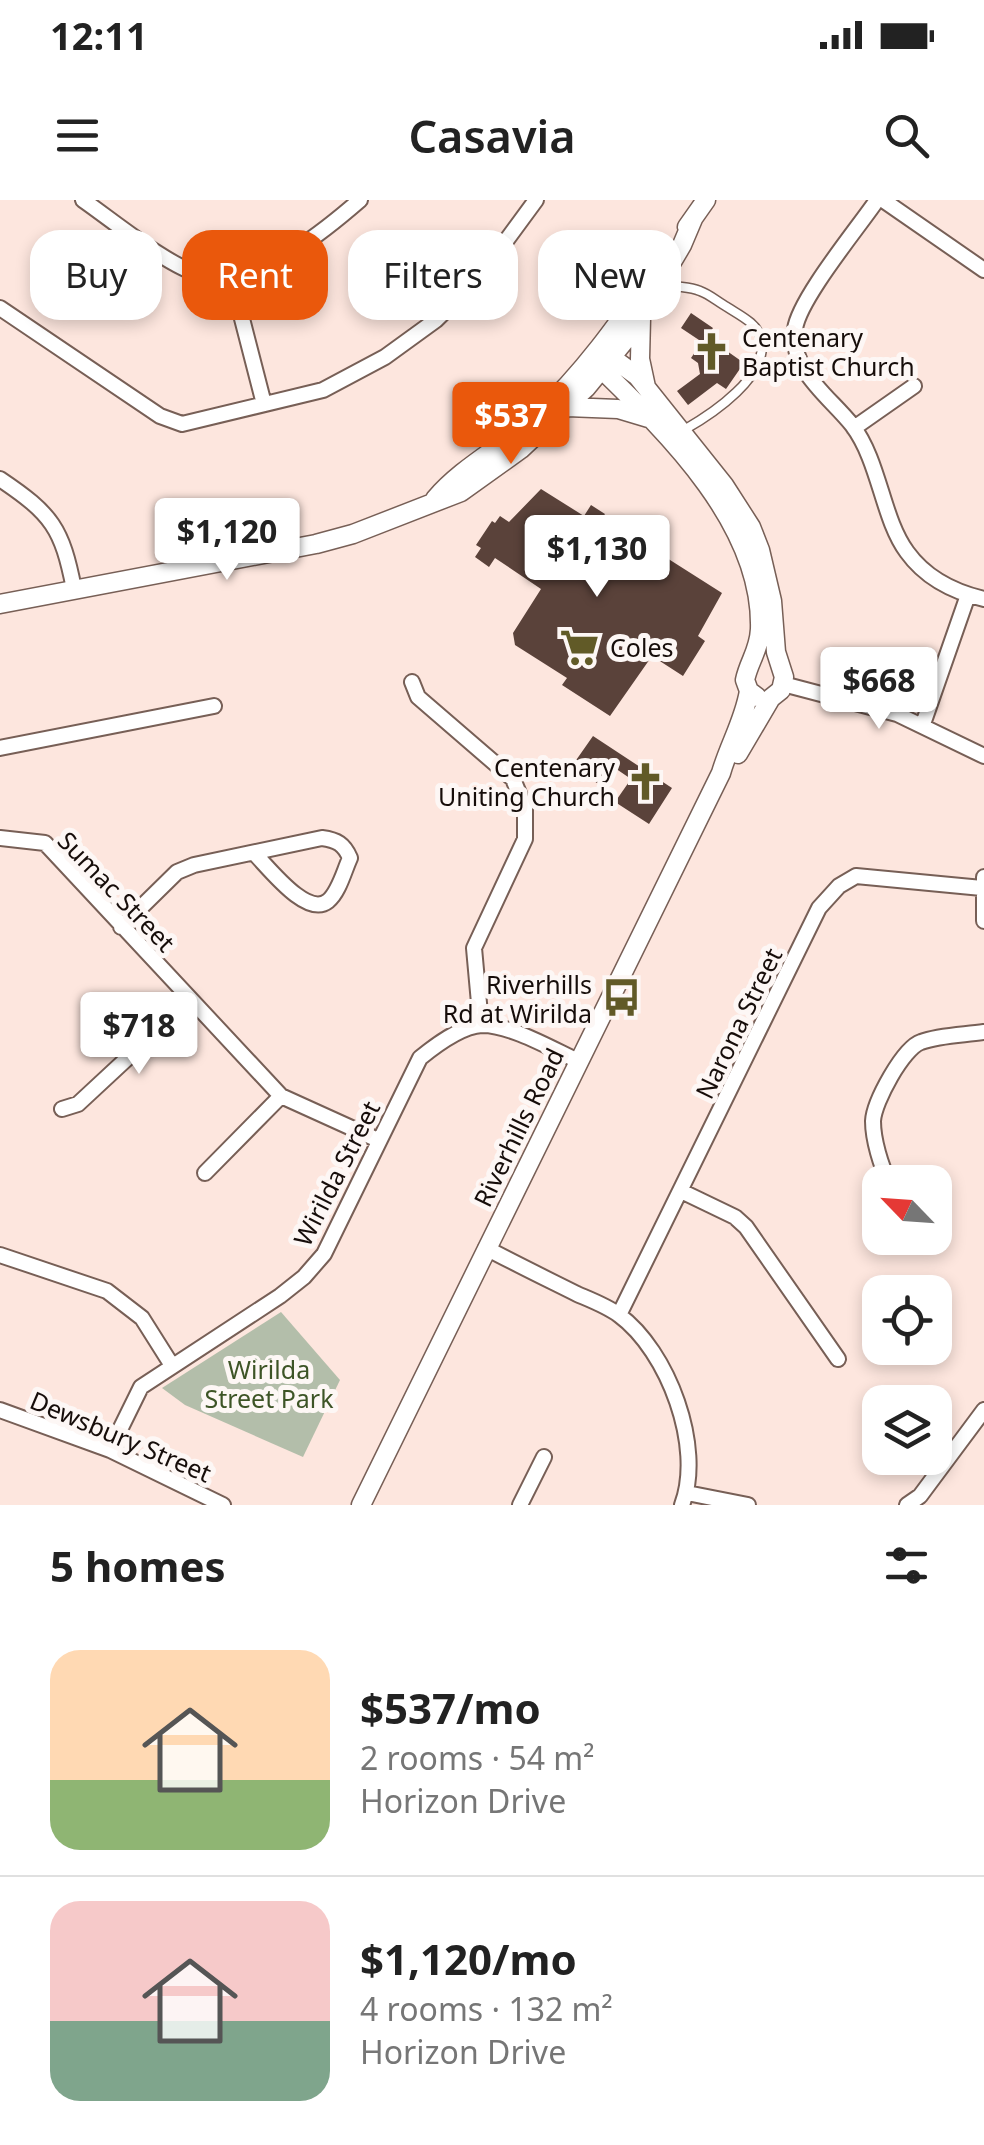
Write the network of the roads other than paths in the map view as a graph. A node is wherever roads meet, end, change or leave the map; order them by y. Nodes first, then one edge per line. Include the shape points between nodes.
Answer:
1 (83, 200) edge
2 (360, 200) edge
3 (536, 200) edge
4 (706, 200) edge
5 (880, 200) edge
6 (693, 219) junction
7 (325, 230) edge
8 (681, 243) edge
9 (182, 265) edge
10 (984, 270) edge
11 (681, 289) edge
12 (0, 308) edge
13 (242, 320) edge
14 (639, 320) edge
15 (641, 320) edge
16 (601, 359) junction
17 (914, 386) dead end
18 (646, 389) junction
19 (264, 404) junction
20 (566, 407) junction
21 (649, 418) junction
22 (854, 428) junction
23 (680, 432) junction
24 (0, 479) edge
25 (434, 500) junction
26 (74, 589) junction
27 (968, 595) junction
28 (984, 599) edge
29 (0, 604) edge
30 (754, 663) junction
31 (412, 682) dead end
32 (778, 683) junction
33 (749, 691) junction
34 (214, 706) dead end
35 (923, 724) junction
36 (0, 748) edge
37 (984, 756) edge
38 (721, 773) junction
39 (0, 838) edge
40 (254, 854) junction
41 (983, 883) edge
42 (984, 921) edge
43 (121, 926) junction
44 (190, 1000) junction
45 (482, 1025) junction
46 (984, 1032) edge
47 (578, 1061) junction
48 (280, 1096) junction
49 (62, 1109) dead end
50 (378, 1140) junction
51 (882, 1165) edge
52 (206, 1173) dead end
53 (682, 1191) junction
54 (486, 1248) junction
55 (0, 1255) edge
56 (620, 1315) junction
57 (838, 1359) dead end
58 (172, 1364) junction
59 (0, 1410) edge
60 (984, 1410) edge
61 (110, 1450) junction
62 (544, 1457) dead end
63 (196, 1499) edge
64 (684, 1499) edge
65 (223, 1505) edge
66 (362, 1505) edge
67 (520, 1505) edge
68 (748, 1505) edge
69 (907, 1505) edge

1 - 9 street
2 - 7 street
3 - 19 street via 478,280 436,320 323,390
4 - 6 street
5 - 10 street
5 - 22 street via 795,329 802,366
6 - 8 street
6 - 16 street
11 - 23 lane via 697,289 750,321 761,336 761,354 733,396
12 - 19 street via 171,420 182,424
13 - 19 street
14 - 16 street
15 - 18 street
16 - 18 street via 637,376
16 - 20 street
16 - 21 street
16 - 25 street
17 - 22 street
18 - 23 street
20 - 21 street
20 - 25 street via 499,466
21 - 30 street via 730,518 745,550 760,613
22 - 27 street via 905,550 928,575
23 - 32 street via 751,527 768,582
24 - 26 street via 50,519
25 - 26 street via 334,539
26 - 29 street
27 - 28 street
27 - 35 street
30 - 32 street via 766,660
30 - 33 street via 746,674
31 - 45 street via 418,696 513,780 525,808 525,840 474,948
32 - 33 street via 759,698
32 - 35 street
32 - 38 street, Riverhills Road
33 - 38 street, Riverhills Road
34 - 36 street
35 - 37 street
38 - 47 street, Riverhills Road
39 - 43 street, Sumac Street via 45,842
40 - 40 street via 322,838 345,846 350,858 332,896 315,906
40 - 43 street via 177,872
41 - 42 street
41 - 53 street, Narona Street via 856,876 839,886 819,908
43 - 44 street, Sumac Street
44 - 48 street, Sumac Street
44 - 49 street via 78,1104
45 - 47 street
45 - 50 street, Wirilda Street via 420,1058
46 - 51 street via 920,1042 905,1052 874,1121
47 - 54 street, Riverhills Road
48 - 50 street, Sumac Street
48 - 52 street
50 - 58 street, Wirilda Street via 324,1254 304,1277
53 - 56 street, Narona Street
53 - 57 street via 746,1227
54 - 56 street
54 - 66 street, Riverhills Road
55 - 58 street via 107,1292 142,1318
56 - 64 street via 671,1383 688,1438
58 - 61 street, Wirilda Street via 141,1387
59 - 61 street, Dewsbury Street
60 - 69 street
61 - 63 street, Dewsbury Street
62 - 67 street
63 - 65 street, Dewsbury Street
64 - 68 street

